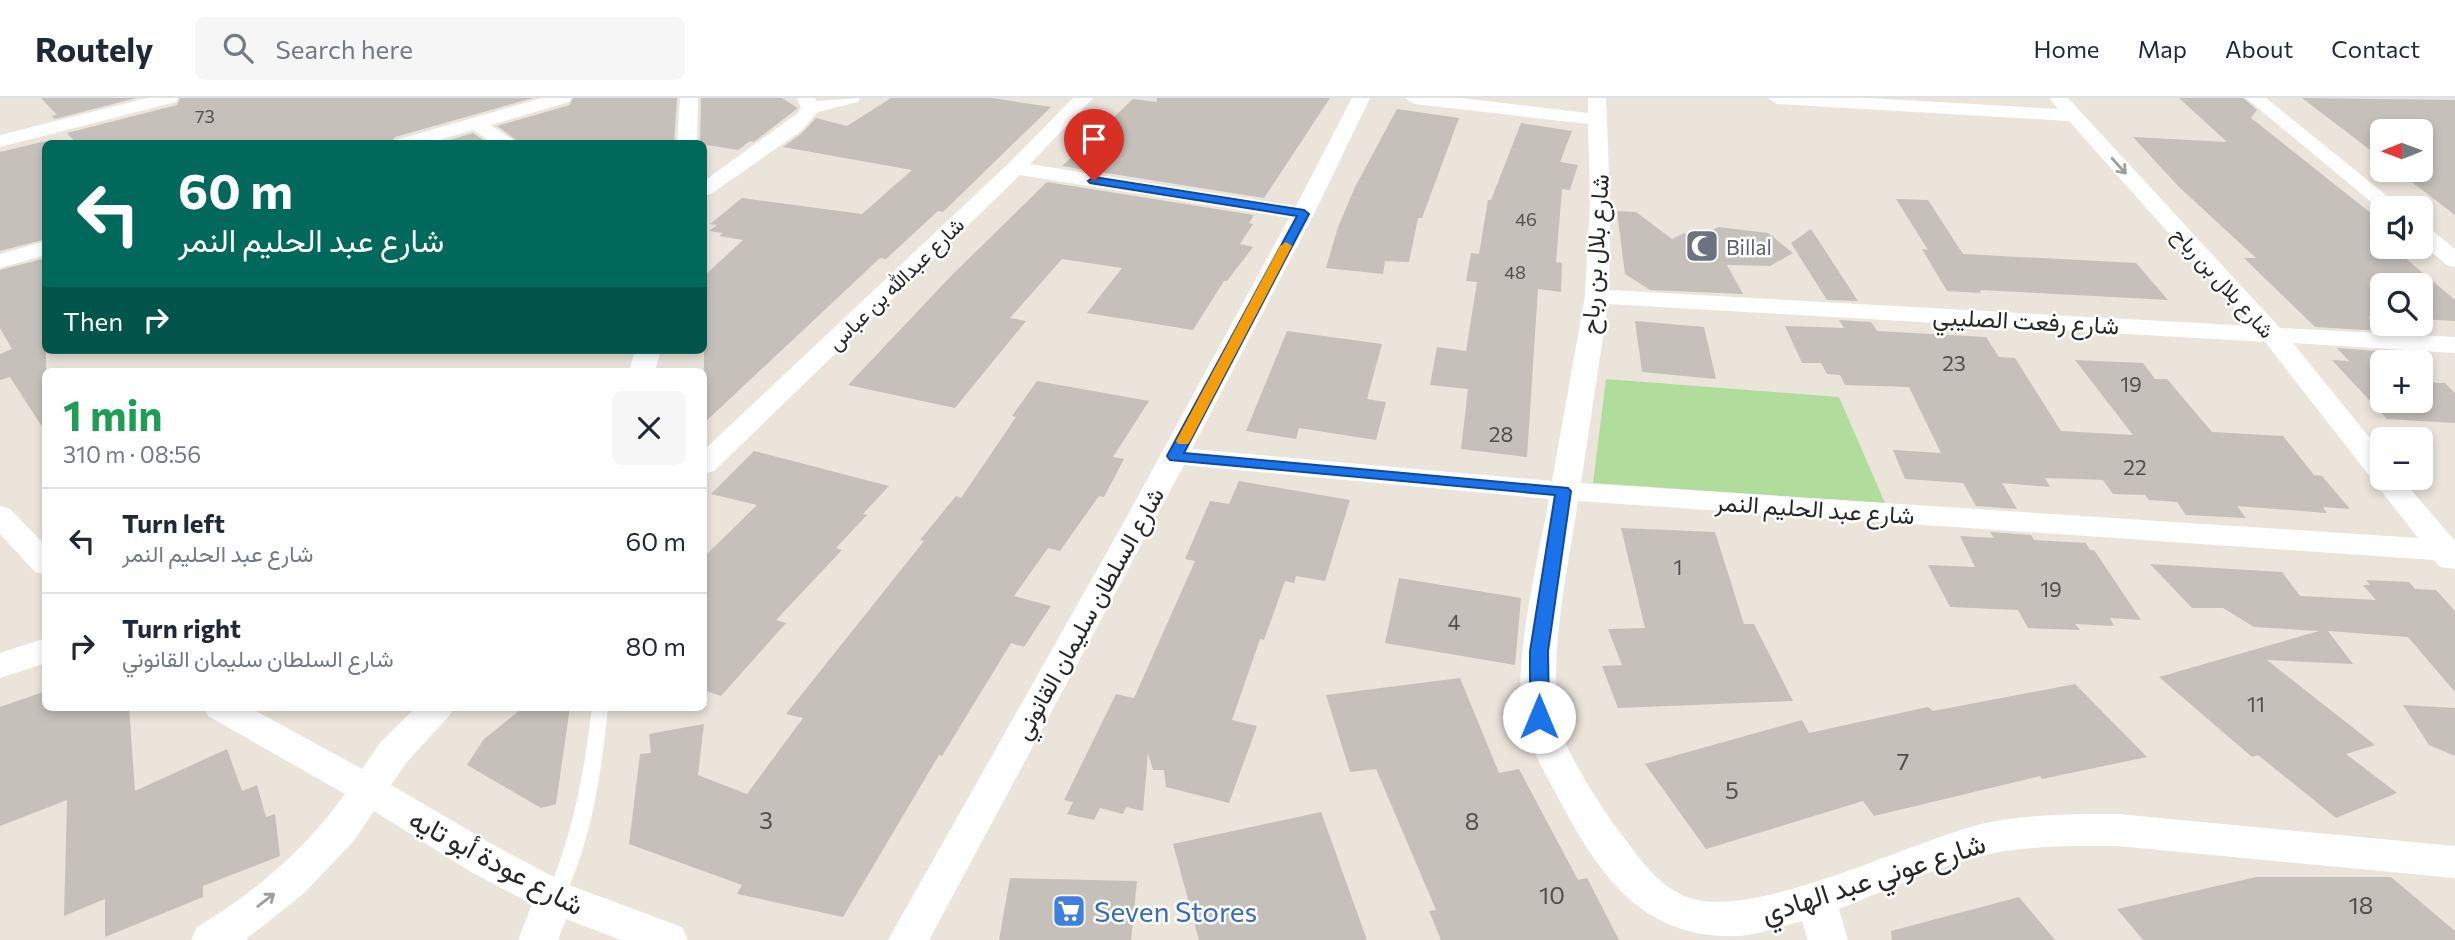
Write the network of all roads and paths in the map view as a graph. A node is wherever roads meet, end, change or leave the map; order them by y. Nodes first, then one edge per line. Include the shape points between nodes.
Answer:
1 (169, 98) edge
2 (562, 98) edge
3 (689, 98) edge
4 (851, 98) edge
5 (1084, 98) edge
6 (1361, 98) edge
7 (1414, 98) edge
8 (1777, 98) edge
9 (2058, 98) edge
10 (2255, 98) edge
11 (808, 103) edge
12 (1598, 109) edge
13 (2073, 116) junction
14 (475, 123) junction
15 (417, 140) edge
16 (503, 140) edge
17 (687, 140) edge
18 (0, 141) edge
19 (1015, 169) junction
20 (707, 188) edge
21 (2376, 196) edge
22 (1304, 214) junction
23 (2433, 242) edge
24 (42, 249) edge
25 (2455, 260) edge
26 (0, 261) edge
27 (1597, 296) junction
28 (2272, 334) junction
29 (2455, 345) edge
30 (1175, 456) junction
31 (2370, 457) edge
32 (707, 462) edge
33 (2396, 490) edge
34 (1563, 491) junction
35 (0, 516) edge
36 (2451, 556) edge
37 (42, 561) edge
38 (42, 651) edge
39 (0, 666) edge
40 (227, 711) edge
41 (433, 711) edge
42 (600, 711) edge
43 (369, 790) junction
44 (2455, 862) edge
45 (555, 897) junction
46 (1816, 900) junction
47 (211, 940) edge
48 (538, 940) edge
49 (668, 940) edge
50 (908, 940) edge
51 (1828, 940) edge

1 - 18 street
2 - 14 street
3 - 17 street
4 - 11 street
5 - 19 street, شارع عبدالله بن عباس
6 - 22 street, شارع السلطان سليمان القانوني
7 - 12 street
8 - 13 street
9 - 13 street, شارع بلال بن رباح
10 - 21 street
11 - 20 street via 806,116 794,127
12 - 27 street, شارع بلال بن رباح
13 -> 28 street, شارع بلال بن رباح
14 - 15 street
14 - 16 street
19 - 22 street
19 - 32 street, شارع عبدالله بن عباس
22 - 30 street, شارع السلطان سليمان القانوني
23 - 25 street
24 - 26 street
27 - 28 street, شارع رفعت الصليبي
27 - 34 street, شارع بلال بن رباح
28 - 29 street, شارع رفعت الصليبي
28 - 31 street, شارع بلال بن رباح
30 - 34 street, شارع عبد الحليم النمر
30 - 50 street, شارع السلطان سليمان القانوني
33 - 36 street
34 - 36 street, شارع عبد الحليم النمر
34 - 46 street, شارع عوني عبد الهادي via 1539,651 1539,717 1588,818 1638,887 1675,912 1741,918
35 - 37 street
38 - 39 street
40 - 43 street, شارع عودة أبو تايه
41 - 43 street via 393,753
42 - 45 lane via 584,825
43 - 45 street, شارع عودة أبو تايه
47 -> 43 street via 288,883 340,831
44 - 46 street, شارع عوني عبد الهادي via 2118,830 2065,830 1991,838
45 - 48 street
45 - 49 street, شارع عودة أبو تايه
46 - 51 street

